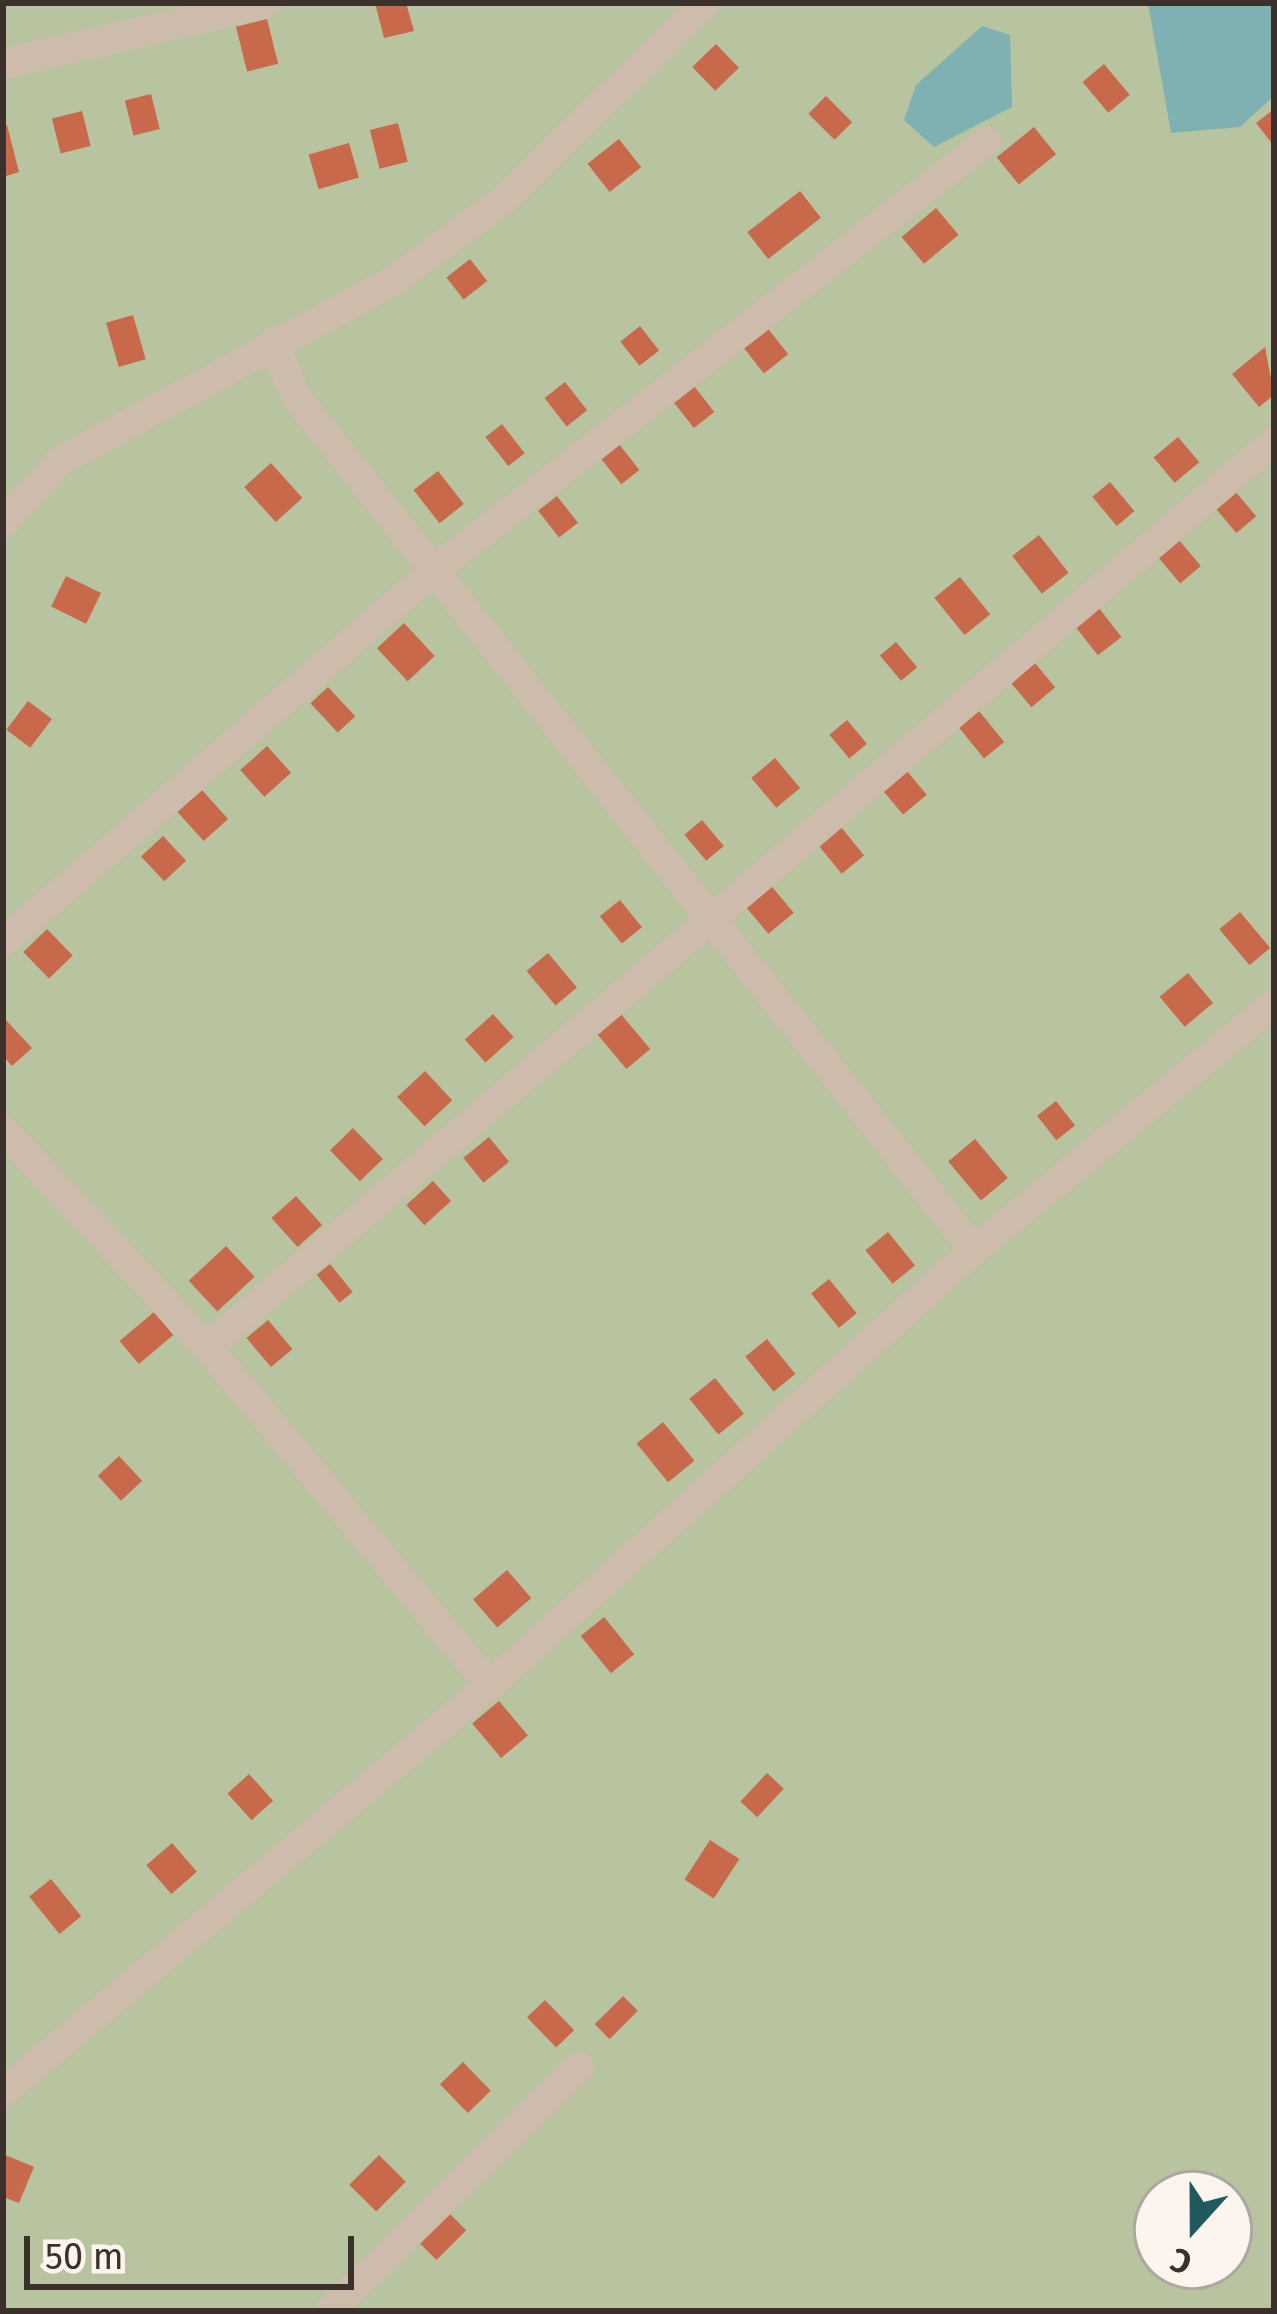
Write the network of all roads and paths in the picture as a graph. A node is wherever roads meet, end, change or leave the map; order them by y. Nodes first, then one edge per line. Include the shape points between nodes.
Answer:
1 (268, 3) edge
2 (705, 3) edge
3 (3, 64) edge
4 (987, 141) dead end
5 (273, 342) junction
6 (1274, 441) edge
7 (3, 524) edge
8 (437, 568) junction
9 (705, 916) junction
10 (3, 942) edge
11 (1274, 1004) edge
12 (3, 1130) edge
13 (974, 1250) junction
14 (208, 1347) junction
15 (490, 1685) junction
16 (580, 2067) dead end
17 (3, 2092) edge
18 (330, 2311) edge

1 - 3 street
2 - 5 street via 503,200 396,279
4 - 8 street
5 - 7 street via 60,461
5 - 8 street via 296,397
6 - 9 street
8 - 9 street
8 - 10 street
9 - 13 street
9 - 14 street
11 - 13 street
12 - 14 street
13 - 15 street
14 - 15 street
15 - 17 street
16 - 18 street

